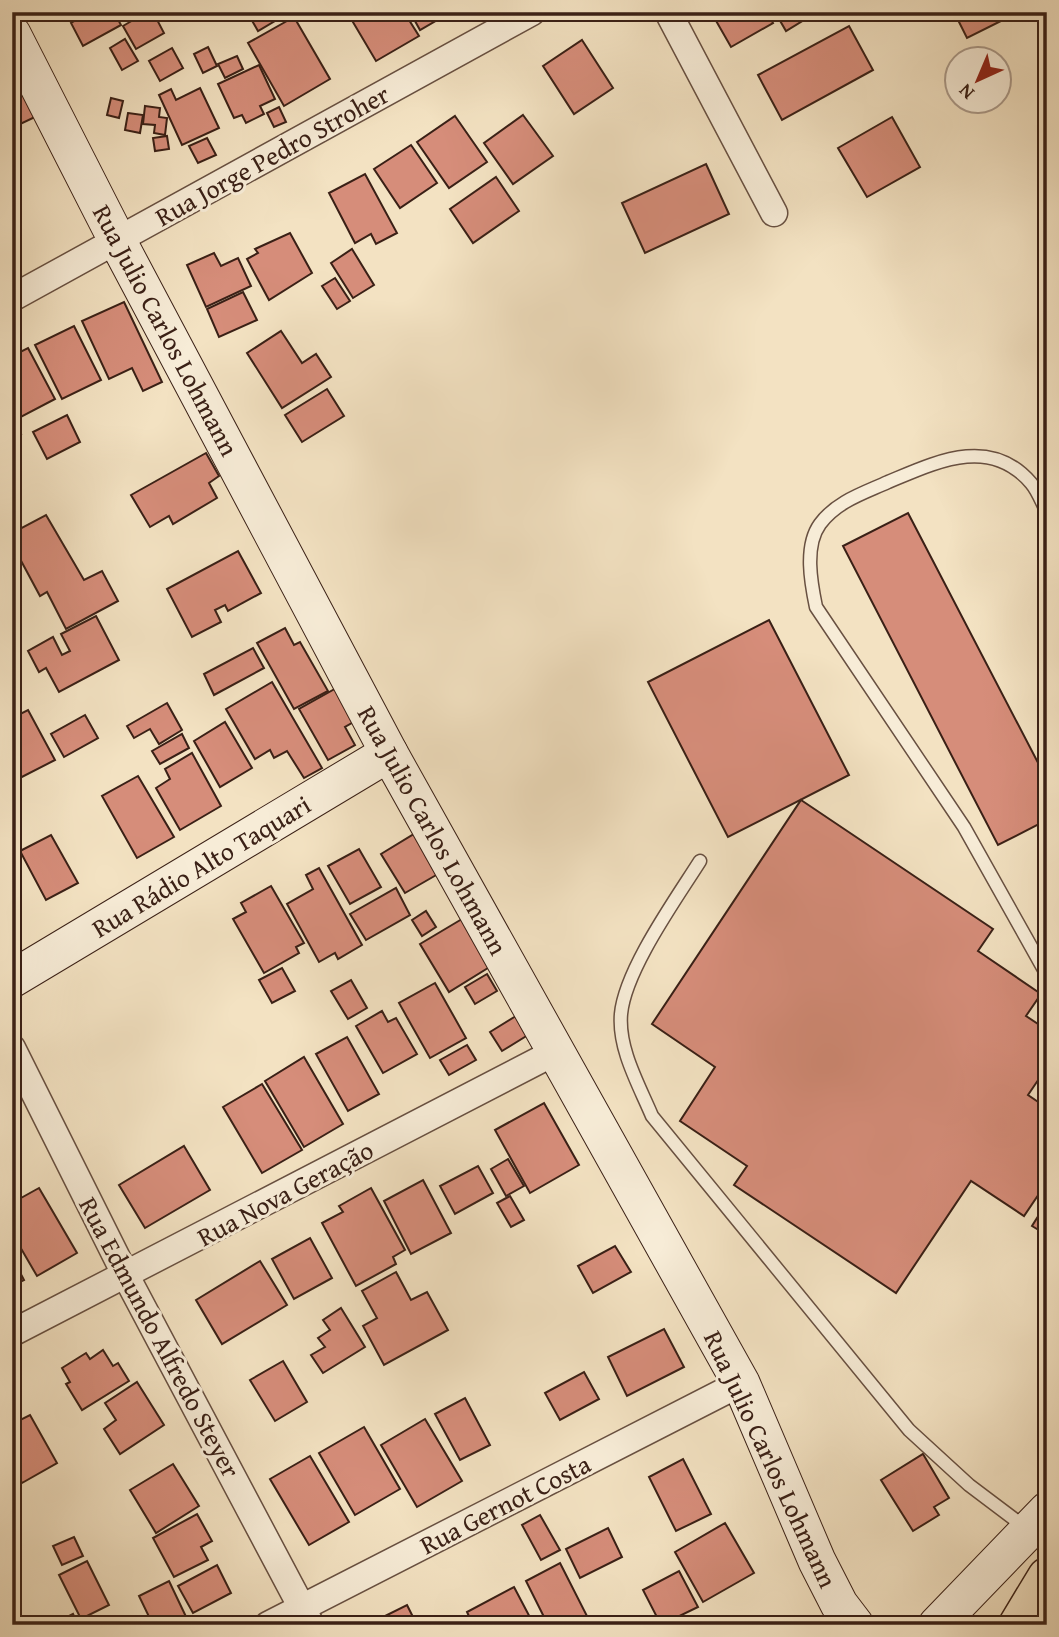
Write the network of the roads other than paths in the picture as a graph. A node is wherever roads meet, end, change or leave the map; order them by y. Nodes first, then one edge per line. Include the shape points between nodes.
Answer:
1 (532, 12) edge
2 (668, 12) edge
3 (12, 34) edge
4 (774, 213) dead end
5 (117, 240) junction
6 (12, 298) edge
7 (1047, 512) edge
8 (389, 753) junction
9 (700, 860) dead end
10 (1047, 975) edge
11 (12, 979) edge
12 (12, 1048) edge
13 (557, 1051) junction
14 (126, 1276) junction
15 (12, 1334) edge
16 (741, 1383) junction
17 (1037, 1520) edge
18 (1047, 1577) edge
19 (306, 1616) edge
20 (268, 1625) edge
21 (855, 1625) edge
22 (937, 1625) edge
23 (1018, 1625) edge

1 - 5 street, Rua Jorge Pedro Stroher
2 - 4 street
3 - 5 street, Rua Julio Carlos Lohmann
5 - 6 street, Rua Jorge Pedro Stroher
5 - 8 street, Rua Julio Carlos Lohmann
7 - 10 lane via 1031,484 1007,465 971,454 935,463 846,500 819,525 808,569 816,607 964,827
8 - 11 street, Rua Rádio Alto Taquari
8 - 13 street, Rua Julio Carlos Lohmann
9 - 17 lane via 640,958 621,1014 627,1057 653,1116 909,1430 969,1485
12 - 14 street, Rua Edmundo Alfredo Steyer
13 - 14 street, Rua Nova Geração
13 - 16 street, Rua Julio Carlos Lohmann
14 - 15 street, Rua Nova Geração
14 - 19 street, Rua Edmundo Alfredo Steyer
16 - 19 street, Rua Gernot Costa
16 - 21 street, Rua Julio Carlos Lohmann via 817,1561 838,1604
17 - 22 street
18 - 23 highway
19 - 20 street, Rua Gernot Costa

